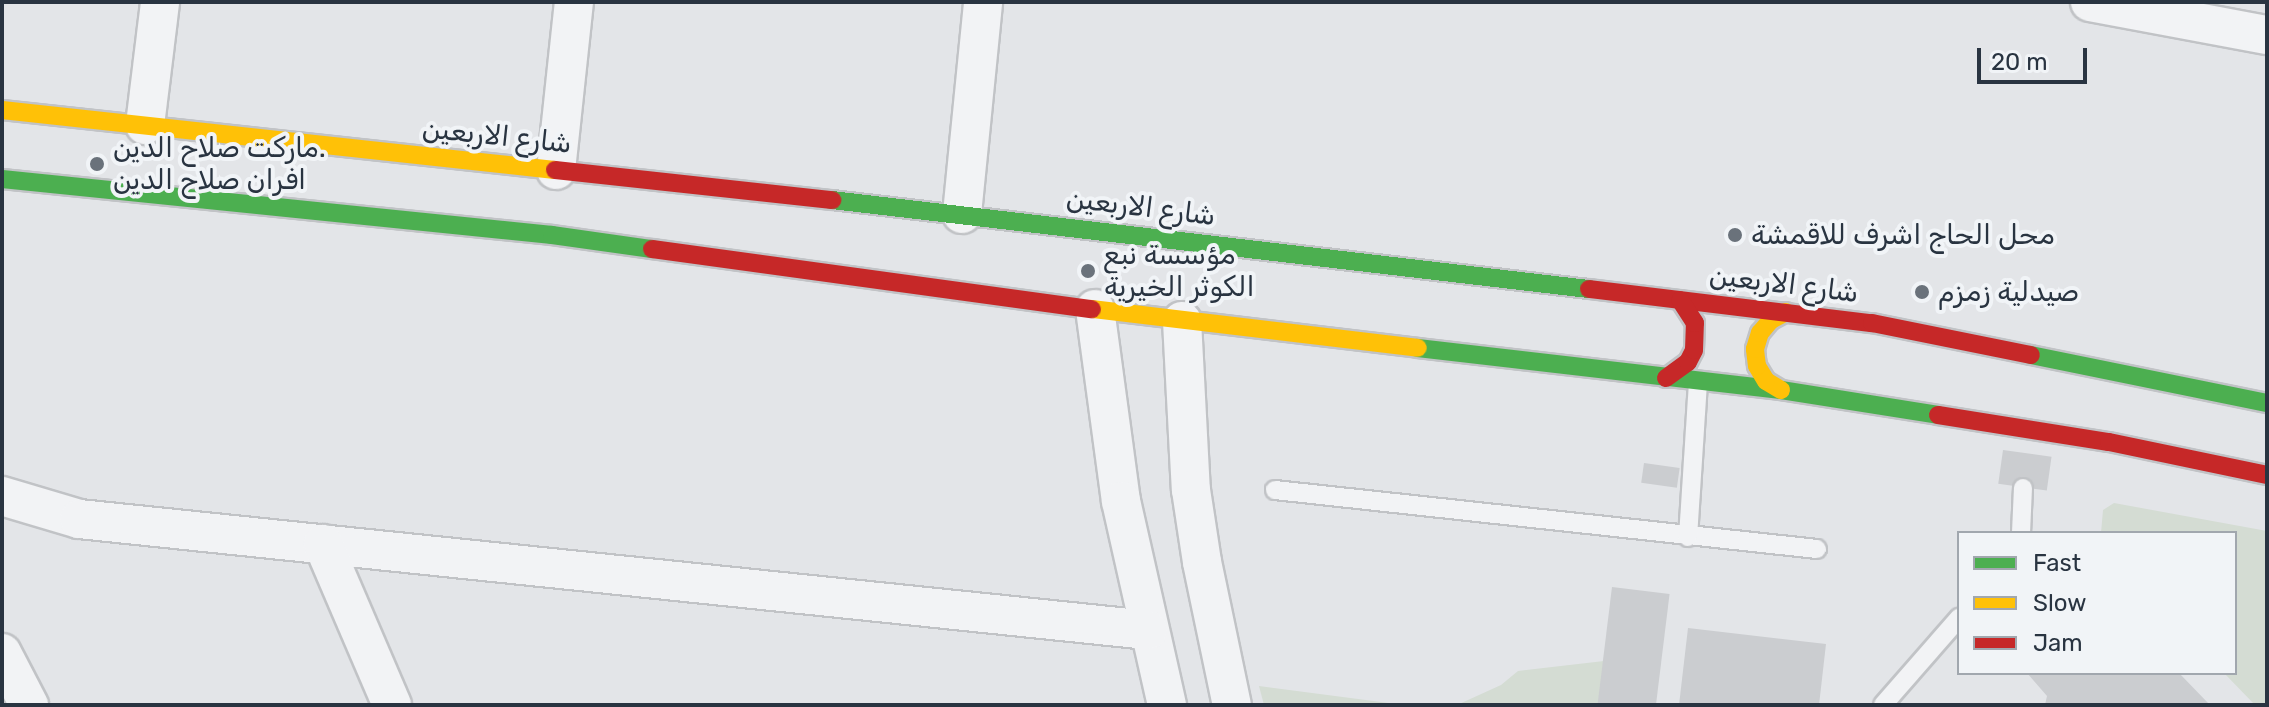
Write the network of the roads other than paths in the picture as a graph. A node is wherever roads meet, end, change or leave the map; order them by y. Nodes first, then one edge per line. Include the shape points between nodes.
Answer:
1 (160, 2) edge
2 (574, 2) edge
3 (983, 2) edge
4 (2090, 2) edge
5 (2267, 35) edge
6 (2, 110) edge
7 (145, 125) junction
8 (556, 170) junction
9 (2, 179) edge
10 (962, 214) junction
11 (1680, 300) junction
12 (1095, 309) junction
13 (1786, 312) junction
14 (1182, 321) junction
15 (1666, 378) junction
16 (1698, 382) junction
17 (1781, 390) junction
18 (2267, 403) edge
19 (2030, 429) junction
20 (2027, 454) dead end
21 (2267, 475) edge
22 (2023, 488) dead end
23 (1275, 490) dead end
24 (2, 496) edge
25 (2021, 531) edge
26 (1688, 537) junction
27 (323, 544) junction
28 (1817, 549) dead end
29 (1957, 620) edge
30 (1148, 630) junction
31 (392, 705) edge
32 (1167, 705) edge
33 (1232, 705) edge
34 (1883, 705) edge

1 - 7 street
2 - 8 street
3 - 10 street
4 - 5 street
6 - 7 main road, شارع الاربعين
7 - 8 main road, شارع الاربعين
8 - 10 main road, شارع الاربعين
9 - 12 main road via 552,235
10 - 11 main road, شارع الاربعين
11 - 13 main road, شارع الاربعين
11 - 15 main road via 1695,323 1694,350 1688,362
12 - 14 main road
12 - 30 street via 1121,501
13 - 17 main road via 1760,333 1755,349 1766,381
13 - 18 main road, شارع الاربعين via 1872,323
14 - 15 main road
14 - 33 street via 1191,490
15 - 16 main road
16 - 17 main road
16 - 26 lane
17 - 19 main road
19 - 20 lane
19 - 21 main road
22 - 25 lane
23 - 26 lane
24 - 27 street via 79,519
26 - 28 lane
27 - 30 street
27 - 31 street
29 - 34 lane
30 - 32 street

